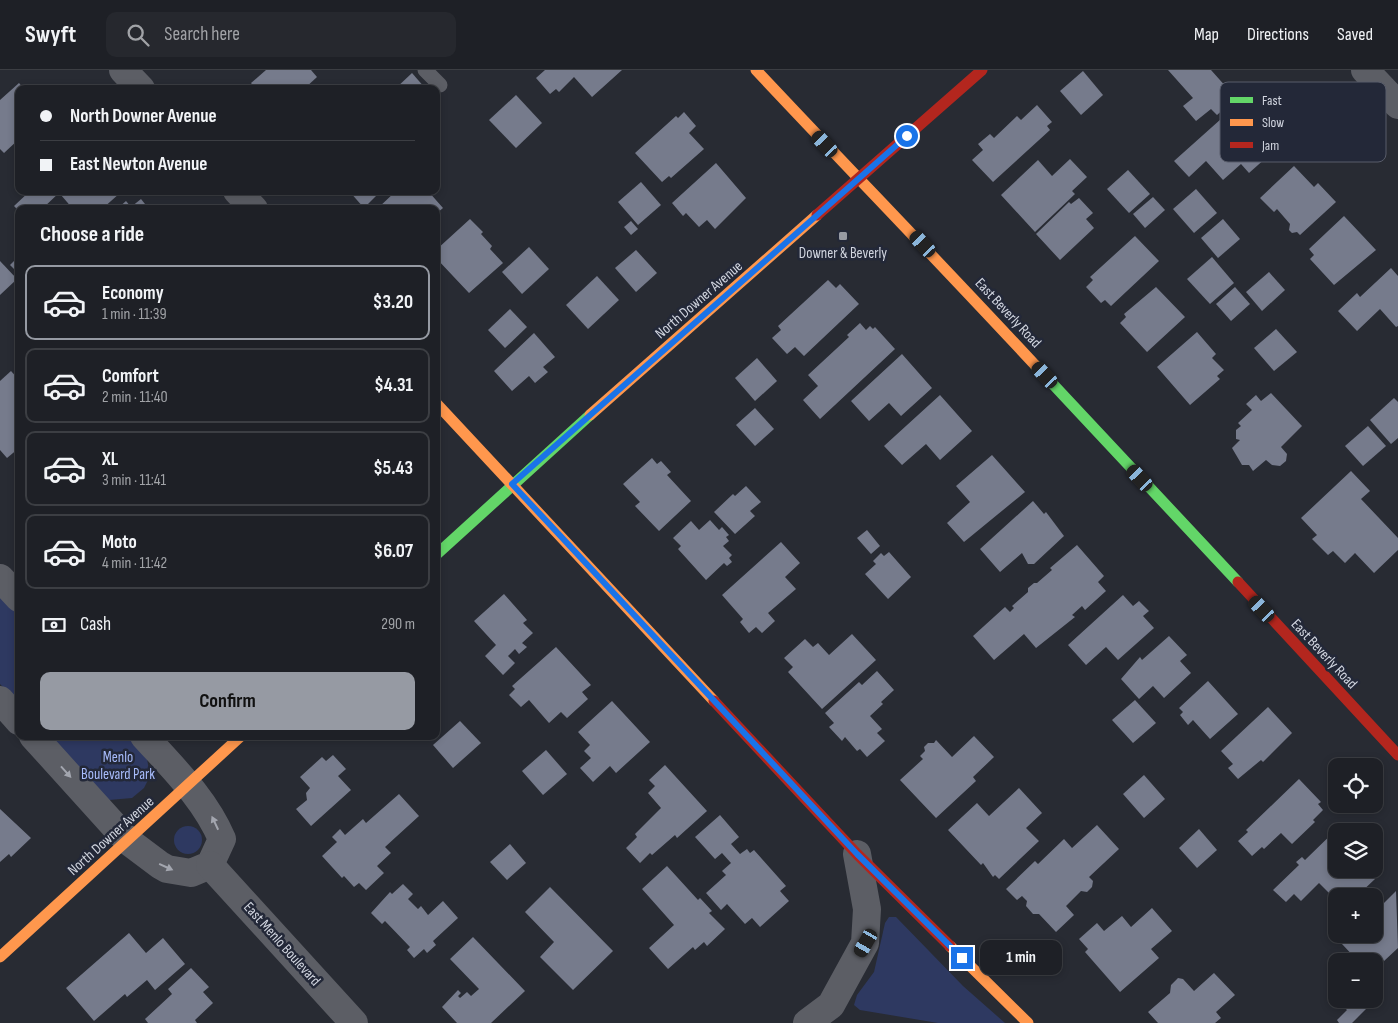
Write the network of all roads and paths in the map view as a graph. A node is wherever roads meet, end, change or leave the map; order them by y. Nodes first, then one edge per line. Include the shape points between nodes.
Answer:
1 (123, 70) edge
2 (426, 70) edge
3 (756, 70) edge
4 (982, 70) edge
5 (1365, 70) edge
6 (1376, 82) edge
7 (137, 85) edge
8 (440, 85) dead end
9 (1386, 92) edge
10 (1398, 105) edge
11 (859, 180) junction
12 (241, 195) edge
13 (250, 205) edge
14 (440, 407) edge
15 (512, 484) junction
16 (440, 551) edge
17 (0, 578) edge
18 (15, 594) edge
19 (0, 700) edge
20 (15, 717) edge
21 (37, 740) edge
22 (148, 740) edge
23 (237, 740) edge
24 (1398, 755) edge
25 (188, 786) junction
26 (128, 841) junction
27 (857, 854) junction
28 (210, 865) junction
29 (0, 957) edge
30 (354, 1023) edge
31 (807, 1023) edge
32 (1028, 1023) edge

1 - 7 street
2 - 8 lane
3 - 11 street, East Beverly Road
4 - 11 street, North Downer Avenue
5 - 6 street
9 - 10 street
11 - 15 street, North Downer Avenue
11 - 24 street, East Beverly Road via 896,214
12 - 13 street
14 - 15 street
15 - 16 street, North Downer Avenue
15 - 27 street
17 - 18 street
19 - 20 street
21 -> 26 street
22 - 25 street
23 - 25 street, North Downer Avenue
25 - 26 street, North Downer Avenue
28 -> 25 street via 222,839 212,816
26 -> 28 street via 167,870 191,873
26 - 29 street, North Downer Avenue
27 - 31 street via 867,909 866,943 831,1005
27 - 32 street
28 - 30 street, East Menlo Boulevard

